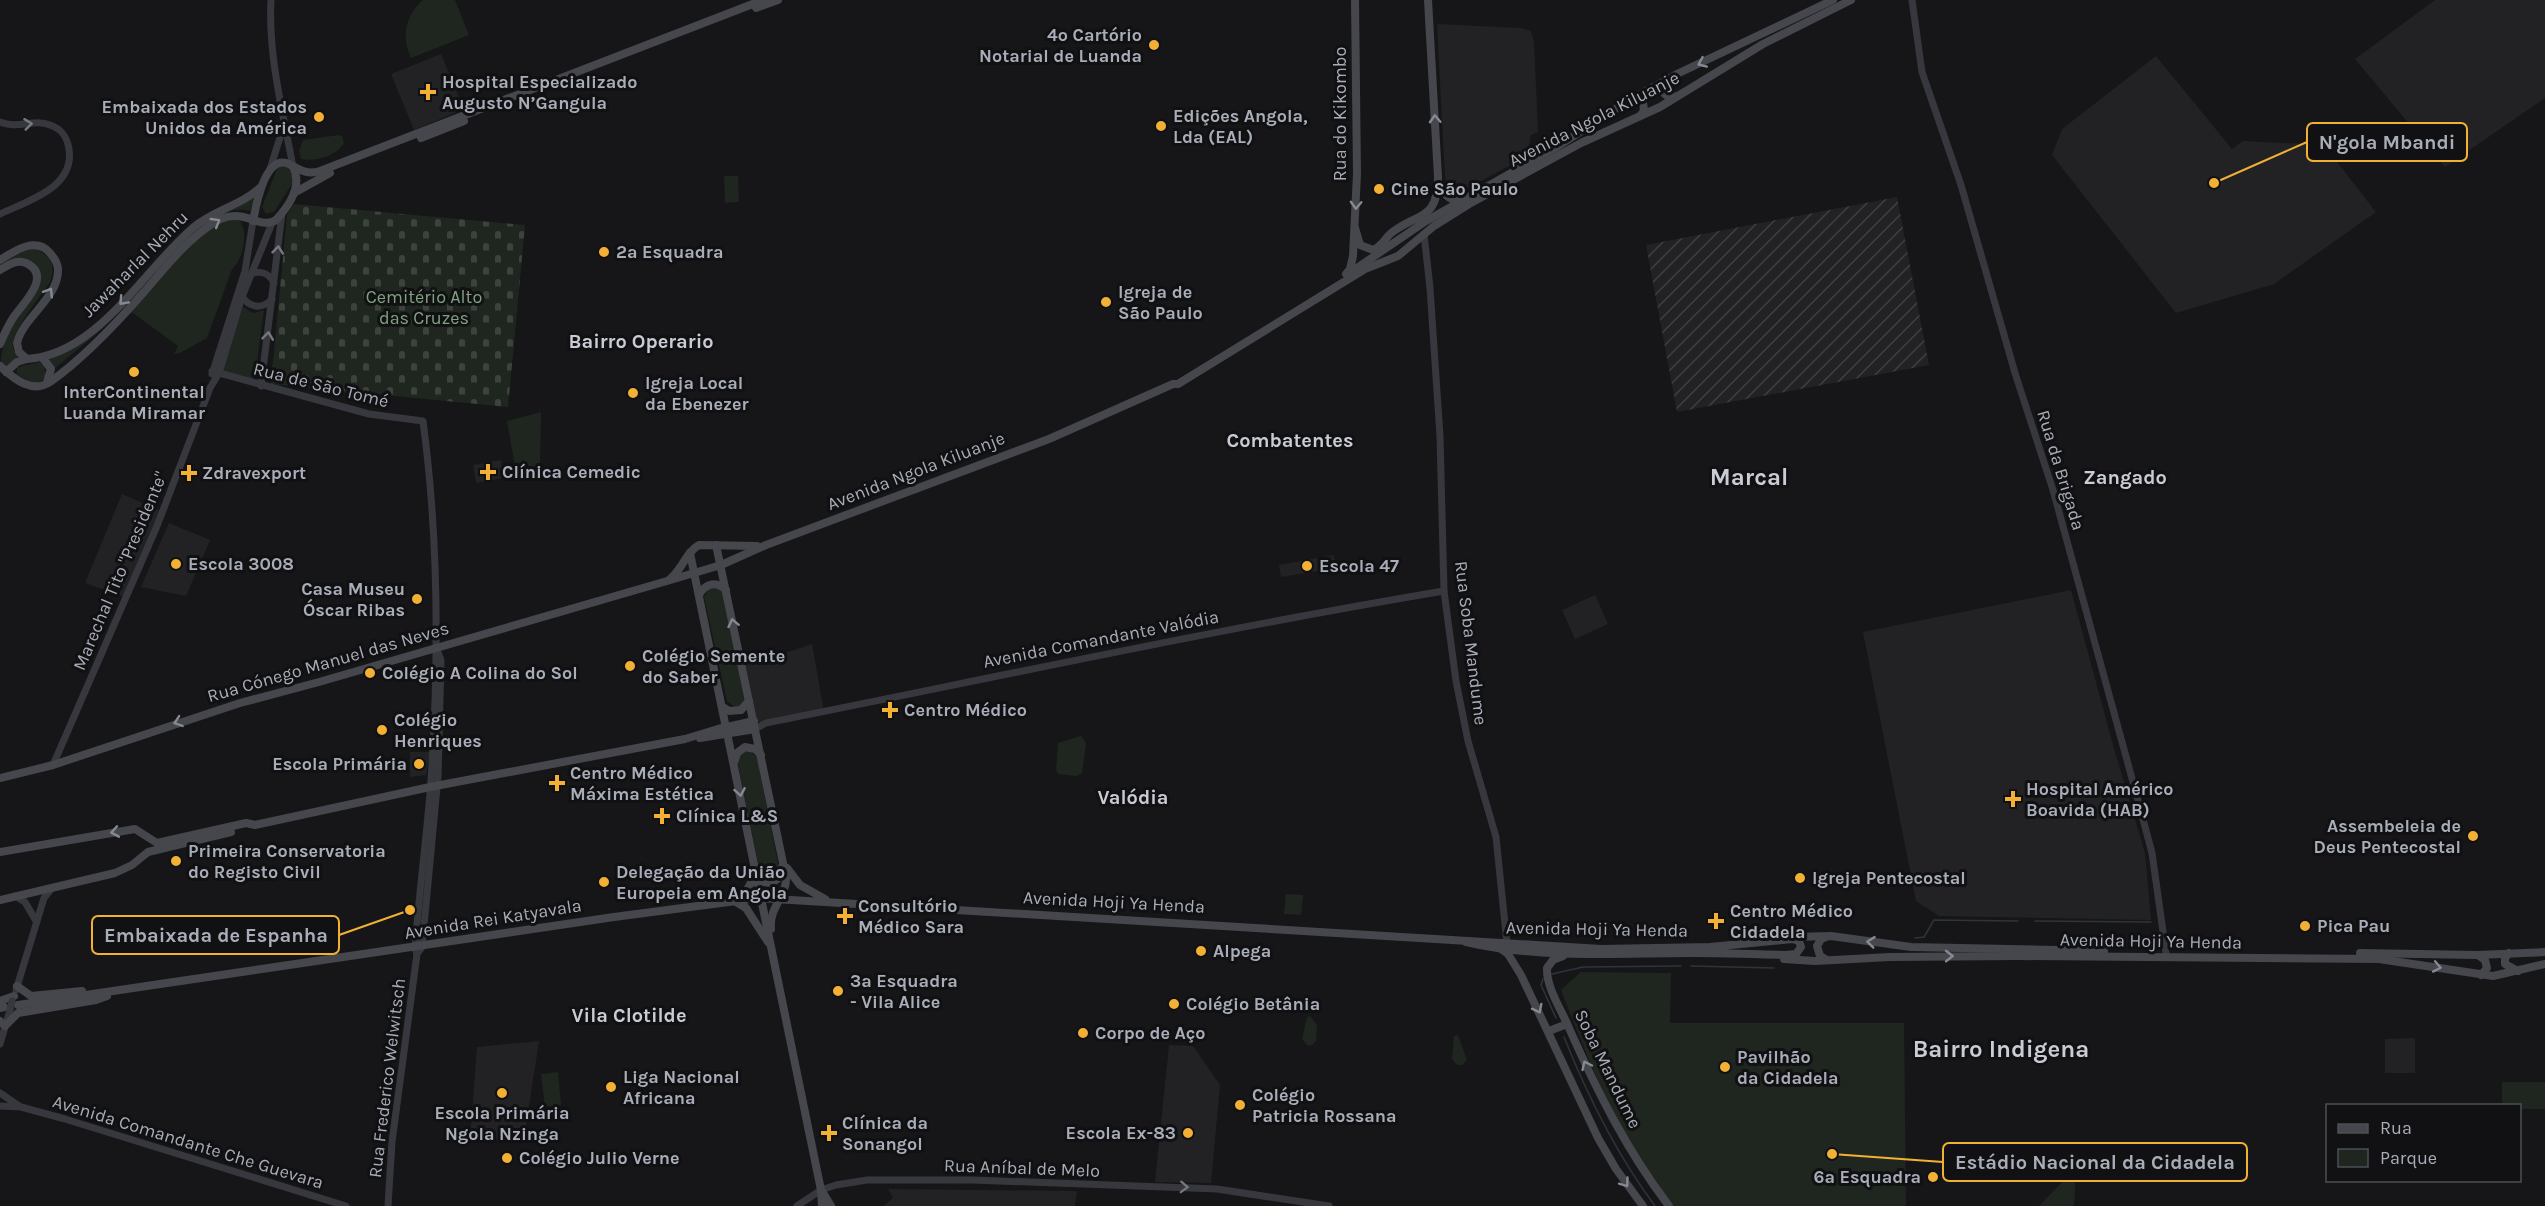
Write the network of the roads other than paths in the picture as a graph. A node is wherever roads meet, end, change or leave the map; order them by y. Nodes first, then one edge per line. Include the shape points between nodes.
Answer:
1 (271, 0) edge
2 (763, 0) edge
3 (778, 0) edge
4 (1355, 0) edge
5 (1428, 0) edge
6 (1833, 0) edge
7 (1851, 0) edge
8 (1912, 0) edge
9 (1666, 81) junction
10 (1677, 96) junction
11 (1631, 99) junction
12 (1640, 116) junction
13 (0, 122) edge
14 (283, 126) junction
15 (293, 167) junction
16 (270, 169) junction
17 (1438, 177) junction
18 (263, 184) junction
19 (294, 193) junction
20 (1464, 200) junction
21 (282, 213) junction
22 (0, 214) edge
23 (253, 221) junction
24 (272, 223) junction
25 (1355, 228) junction
26 (1424, 234) junction
27 (0, 260) edge
28 (0, 270) edge
29 (251, 274) junction
30 (1343, 278) junction
31 (242, 279) junction
32 (274, 286) junction
33 (241, 293) junction
34 (272, 299) junction
35 (0, 344) edge
36 (42, 357) junction
37 (27, 359) junction
38 (3, 369) edge
39 (216, 372) junction
40 (1173, 384) junction
41 (45, 385) junction
42 (261, 386) junction
43 (423, 422) joint
44 (716, 545) junction
45 (766, 545) junction
46 (690, 553) junction
47 (721, 565) junction
48 (694, 573) junction
49 (667, 581) junction
50 (726, 590) junction
51 (1444, 591) junction
52 (699, 595) junction
53 (436, 648) junction
54 (749, 701) junction
55 (723, 707) junction
56 (755, 725) junction
57 (728, 731) junction
58 (761, 755) junction
59 (734, 761) junction
60 (53, 765) junction
61 (0, 778) edge
62 (434, 787) junction
63 (250, 825) junction
64 (0, 852) edge
65 (782, 856) junction
66 (754, 874) junction
67 (52, 888) junction
68 (15, 896) junction
69 (759, 898) junction
70 (780, 898) junction
71 (0, 900) edge
72 (732, 901) junction
73 (834, 901) junction
74 (36, 921) junction
75 (1831, 936) junction
76 (1466, 942) junction
77 (1764, 942) junction
78 (1507, 944) junction
79 (772, 947) junction
80 (1497, 948) junction
81 (418, 950) junction
82 (2545, 952) edge
83 (2166, 953) junction
84 (2510, 953) junction
85 (1573, 955) junction
86 (1758, 955) junction
87 (2478, 955) junction
88 (1830, 960) junction
89 (2545, 964) edge
90 (2518, 972) junction
91 (2481, 975) junction
92 (17, 986) junction
93 (112, 992) junction
94 (8, 1004) edge
95 (2, 1024) edge
96 (1567, 1024) junction
97 (1549, 1031) junction
98 (0, 1044) edge
99 (0, 1093) edge
100 (0, 1106) edge
101 (21, 1107) junction
102 (821, 1191) junction
103 (346, 1206) edge
104 (388, 1206) edge
105 (796, 1206) edge
106 (822, 1206) edge
107 (831, 1206) edge
108 (1329, 1206) edge
109 (1643, 1206) edge
110 (1669, 1206) edge

1 - 14 street via 271,33
2 - 15 main road via 320,171 308,173
3 - 19 main road via 318,179
4 -> 25 main road, Rua do Kikombo
17 -> 5 main road
6 -> 9 main road, Avenida Ngola Kiluanje
7 - 10 main road, Avenida Ngola Kiluanje via 1763,44
8 - 83 street, Rua da Brigada via 1922,72 1961,185 2053,490 2142,813 2152,853
9 - 10 main road via 1662,86 1665,95
9 - 11 main road, Avenida Ngola Kiluanje
10 - 12 main road, Avenida Ngola Kiluanje
11 - 12 main road via 1644,105
11 - 20 main road, Avenida Ngola Kiluanje
12 - 26 main road, Avenida Ngola Kiluanje via 1519,176
13 -> 22 street via 41,123 61,130 68,142 69,159 64,175 51,189
14 - 15 street
14 - 16 street
15 - 16 main road via 281,163
15 - 19 main road via 297,175
16 - 18 main road
17 - 20 main road via 1446,196
17 - 25 main road via 1438,193 1431,208 1391,234 1378,248 1364,248
18 - 23 main road
18 -> 36 main road, Jawaharlal Nehru via 249,197 209,215 193,228 93,330
19 - 21 main road
20 - 30 main road, Avenida Ngola Kiluanje via 1390,244
21 - 24 main road
32 -> 21 street
23 - 24 main road, Jawaharlal Nehru
23 - 31 street, Marechal Tito "Presidente"
41 -> 23 main road, Jawaharlal Nehru via 110,329 195,237 226,217 243,215
24 - 29 street, Marechal Tito "Presidente"
25 - 30 main road via 1352,265
26 - 40 main road, Avenida Ngola Kiluanje via 1393,259 1365,270 1198,373
26 - 51 street, Rua Soba Mandume via 1440,436
37 -> 27 main road via 18,348 18,338 53,287 57,264 48,249 33,245
28 - 35 main road via 24,262 37,278 34,290
29 - 31 street
29 - 32 street via 266,274
29 - 33 street, Marechal Tito "Presidente"
30 - 40 main road, Avenida Ngola Kiluanje
31 - 33 street, Marechal Tito "Presidente"
32 - 34 street
33 - 34 street via 255,306 266,305
33 - 39 street, Marechal Tito "Presidente"
42 -> 34 street
36 - 37 main road, Jawaharlal Nehru
36 - 41 main road via 51,369
37 - 38 main road
38 - 41 main road via 30,387
39 - 42 street, Rua de São Tomé
39 - 60 street, Marechal Tito "Presidente" via 158,526
40 - 45 main road, Avenida Ngola Kiluanje via 1049,439
42 - 43 street, Rua de São Tomé via 369,414
43 - 53 street, Rua Frederico Welwitsch via 433,510
44 - 45 main road
44 - 46 main road via 699,545
44 - 47 main road
45 - 47 main road, Avenida Ngola Kiluanje
46 - 48 main road
46 - 49 main road via 680,571
47 - 48 main road, Avenida Ngola Kiluanje
47 - 50 main road
48 - 49 main road, Avenida Ngola Kiluanje
48 - 52 main road
49 - 53 main road, Rua Cónego Manuel das Neves
50 - 52 main road via 711,584
54 -> 50 main road
51 - 56 street, Avenida Comandante Valódia
51 - 78 street, Rua Soba Mandume via 1468,741 1496,837
52 - 55 main road
53 -> 60 main road, Rua Cónego Manuel das Neves via 240,703
53 - 62 street, Rua Frederico Welwitsch
54 - 55 main road via 741,710
54 - 56 main road
55 - 57 main road
56 - 57 main road, Avenida Comandante Valódia
56 - 58 main road
57 - 59 main road
57 - 62 main road, Avenida Comandante Valódia
58 - 59 main road via 745,747
58 - 65 main road
59 -> 66 main road
60 - 61 main road, Rua Cónego Manuel das Neves
62 - 63 main road, Avenida Comandante Valódia
62 - 81 street, Rua Frederico Welwitsch
63 -> 64 main road, Avenida Comandante Valódia via 157,843 135,828
63 - 67 main road, Avenida Comandante Valódia via 148,852 115,873
65 - 66 main road via 782,872 776,881 767,883
65 - 70 main road via 786,882
65 - 73 main road via 789,873 800,885
66 - 69 main road
66 - 70 main road via 766,893
66 - 72 main road via 751,887
67 - 68 main road, Avenida Comandante Valódia
67 - 74 street via 44,897
68 - 71 main road, Avenida Comandante Valódia
68 - 74 street via 25,902
69 - 70 main road, Avenida Hoji Ya Henda
69 - 72 main road, Avenida Rei Katyavala
69 - 79 main road
70 - 73 main road, Avenida Hoji Ya Henda
70 - 79 main road via 771,914
72 - 79 main road via 744,905
72 - 81 main road, Avenida Rei Katyavala
73 - 76 main road, Avenida Hoji Ya Henda
74 - 92 street
75 - 77 main road, Avenida Hoji Ya Henda
83 -> 75 main road, Avenida Hoji Ya Henda via 1911,947
75 - 88 main road via 1821,939 1817,946 1820,956
76 - 78 main road, Avenida Hoji Ya Henda
76 - 80 main road, Avenida Hoji Ya Henda
77 - 78 main road, Avenida Hoji Ya Henda via 1632,949
77 - 86 main road via 1796,939 1801,947 1791,955
79 - 102 main road
80 - 85 main road, Avenida Hoji Ya Henda
80 -> 97 main road, Soba Mandume via 1516,965
81 - 93 main road, Avenida Rei Katyavala
81 - 104 street, Rua Frederico Welwitsch via 392,1142
82 - 84 main road, Avenida Hoji Ya Henda
83 - 87 main road, Avenida Hoji Ya Henda
84 - 87 main road, Avenida Hoji Ya Henda
84 - 90 main road via 2505,964
85 - 86 main road, Avenida Hoji Ya Henda
85 - 96 main road, Soba Mandume via 1553,960 1547,971
86 - 88 main road, Avenida Hoji Ya Henda
87 - 91 main road via 2487,968
88 -> 91 main road, Avenida Hoji Ya Henda via 1932,956 2345,958 2414,963
89 - 90 main road, Avenida Hoji Ya Henda
90 - 91 main road, Avenida Hoji Ya Henda
92 - 93 main road via 31,996 100,989
92 - 94 street
93 - 94 main road, Avenida Rei Katyavala
93 - 95 main road via 96,1000 18,1012
94 - 95 street
95 - 98 street
96 - 97 main road
110 -> 96 main road, Soba Mandume via 1620,1133
97 -> 109 main road, Soba Mandume via 1599,1138
99 - 101 street, Avenida Comandante Che Guevara
100 - 101 street, Avenida Comandante Che Guevara
101 - 103 street, Avenida Comandante Che Guevara
102 - 105 street, Rua Aníbal de Melo
102 - 106 main road
102 - 107 main road
102 -> 108 street, Rua Aníbal de Melo via 867,1180 1151,1186 1217,1189

